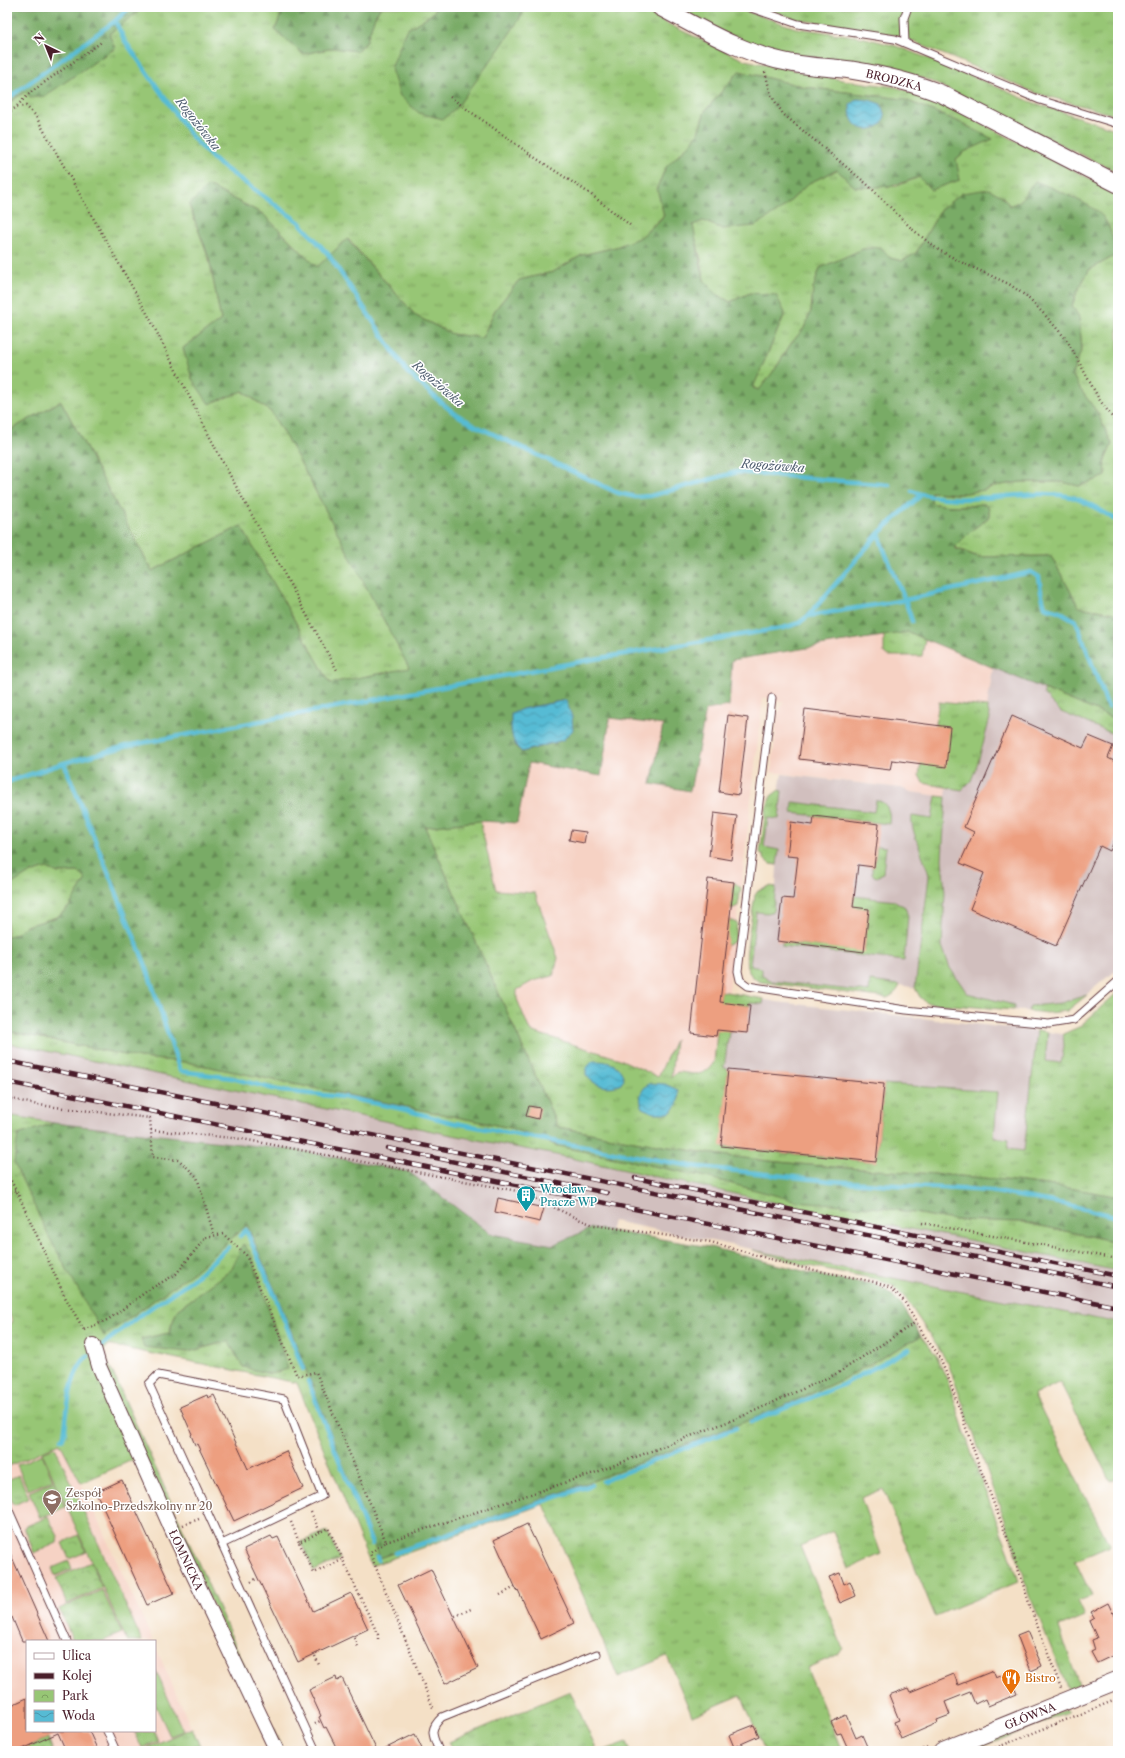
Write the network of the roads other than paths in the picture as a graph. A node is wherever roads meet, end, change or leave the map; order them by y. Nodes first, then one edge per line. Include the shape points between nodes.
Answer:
1 (660, 7) edge
2 (748, 7) edge
3 (908, 7) edge
4 (905, 43) junction
5 (1118, 124) edge
6 (1118, 184) edge
7 (772, 698) dead end
8 (1118, 982) edge
9 (92, 1345) road end
10 (7, 1506) edge
11 (222, 1544) junction
12 (67, 1640) edge
13 (597, 1654) dead end
14 (1118, 1680) edge
15 (107, 1732) edge
16 (116, 1751) edge
17 (277, 1751) edge
18 (316, 1751) edge
19 (439, 1751) edge
20 (942, 1751) edge

1 - 6 street, BRODZKA via 720,40 765,57 895,78 923,86
2 - 4 lane via 798,24 896,39
3 - 4 lane via 904,18
4 - 5 lane via 1040,100
7 - 8 lane via 738,971 740,980 748,986 906,1010 1049,1024 1074,1020
9 - 17 street, ŁOMNICKA via 172,1530
10 - 12 lane
11 - 11 lane via 322,1496 284,1399 158,1375 149,1384
11 - 18 lane
13 - 19 lane via 442,1717 433,1729
14 - 20 street, GŁÓWNA
15 - 16 lane

